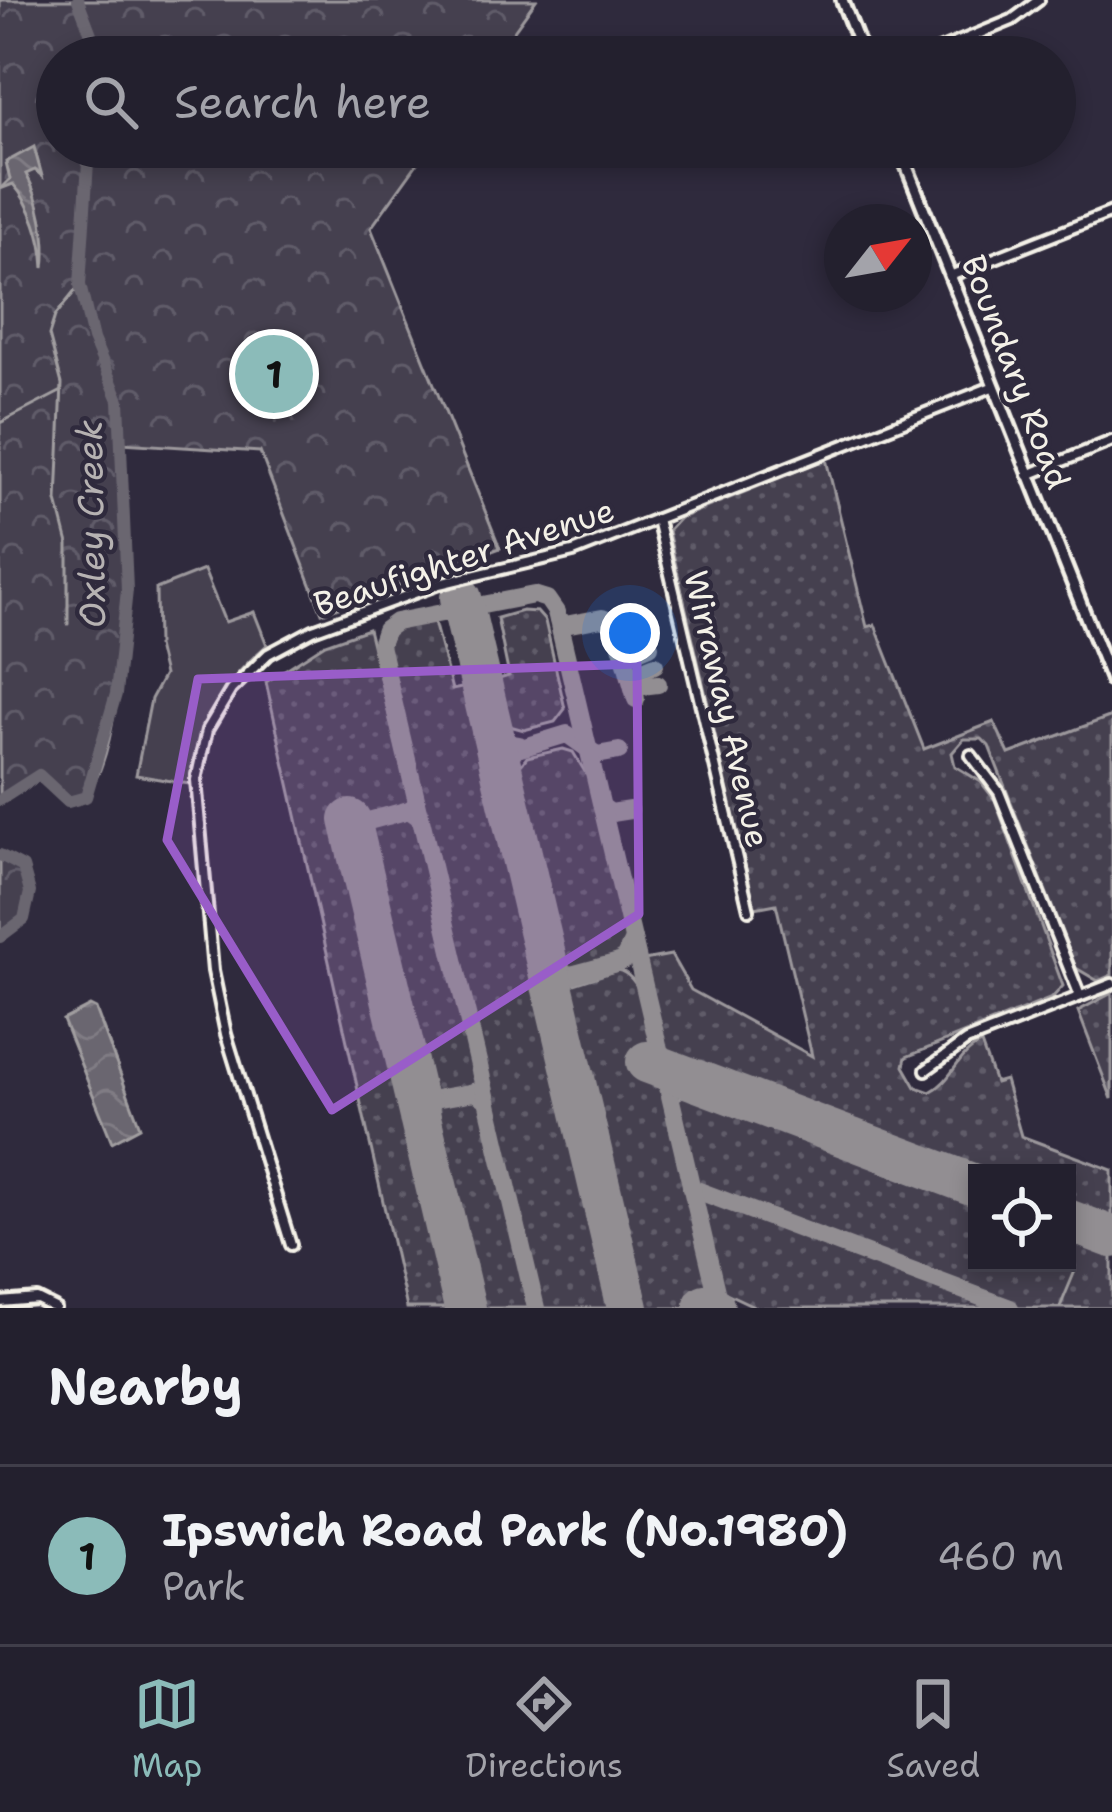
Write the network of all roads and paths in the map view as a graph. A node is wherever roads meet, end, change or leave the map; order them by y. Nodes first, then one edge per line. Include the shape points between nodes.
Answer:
1 (842, 0) edge
2 (1039, 0) edge
3 (856, 36) edge
4 (973, 36) edge
5 (907, 168) edge
6 (1112, 212) edge
7 (950, 276) junction
8 (992, 387) junction
9 (1112, 441) edge
10 (1026, 476) junction
11 (657, 519) junction
12 (1112, 682) edge
13 (971, 755) dead end
14 (749, 910) dead end
15 (1112, 984) edge
16 (1080, 996) junction
17 (926, 1070) dead end
18 (291, 1245) dead end
19 (0, 1302) edge
20 (55, 1308) edge

1 - 3 main road
2 - 4 street
5 - 7 main road, Boundary Road
6 - 7 street
7 - 8 main road, Boundary Road
8 - 10 main road, Boundary Road
8 - 11 street, Beaufighter Avenue
9 - 10 street
10 - 12 main road, Boundary Road
11 - 14 street, Wirraway Avenue
11 - 18 street, Beaufighter Avenue via 555,558 418,590 302,635 242,677 214,717 196,791 215,986
13 - 16 street via 999,792
15 - 16 street
16 - 17 street via 966,1041
19 - 20 street via 37,1299

